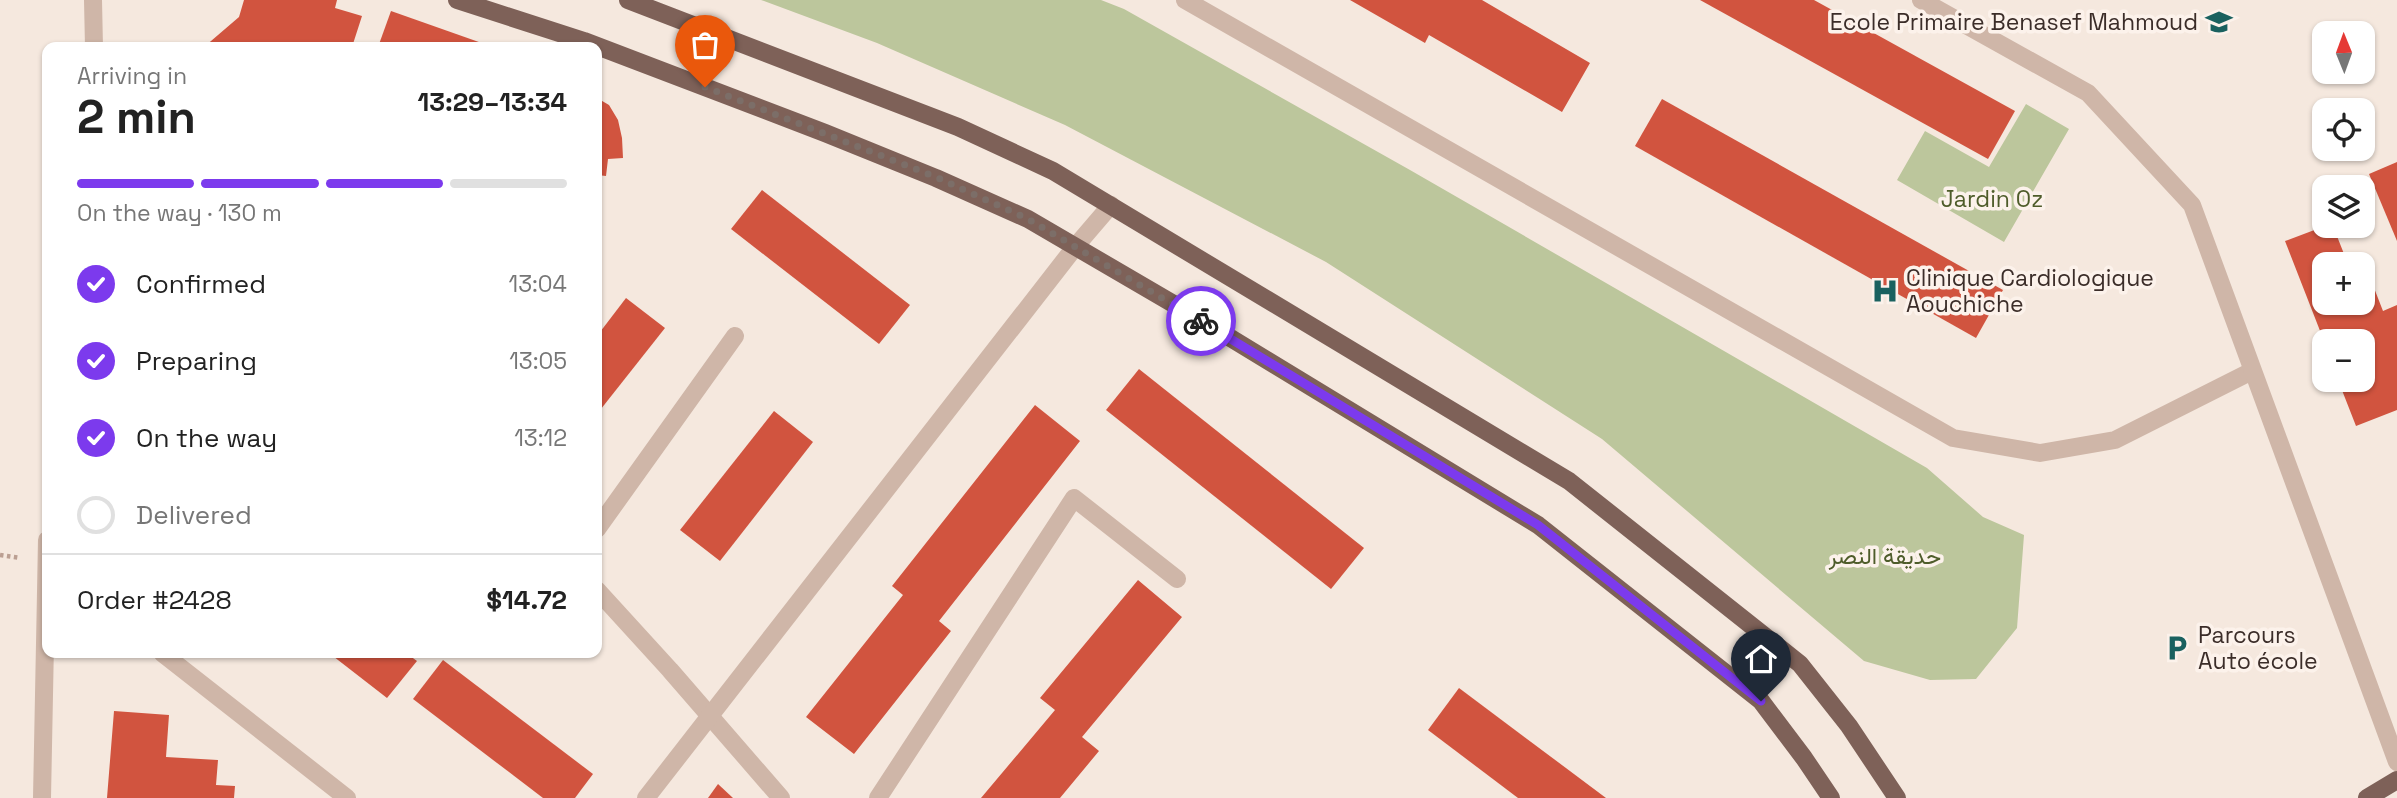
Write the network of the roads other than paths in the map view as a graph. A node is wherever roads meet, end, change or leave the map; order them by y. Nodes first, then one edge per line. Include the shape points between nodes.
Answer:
1 (93, 0) edge
2 (457, 0) edge
3 (628, 0) edge
4 (1185, 0) edge
5 (1922, 0) edge
6 (97, 42) edge
7 (587, 42) edge
8 (602, 48) edge
9 (1111, 205) junction
10 (1075, 247) junction
11 (735, 336) dead end
12 (2252, 371) junction
13 (602, 522) edge
14 (1177, 579) dead end
15 (602, 596) edge
16 (44, 658) edge
17 (168, 658) edge
18 (710, 716) junction
19 (2397, 762) edge
20 (2397, 780) edge
21 (42, 798) edge
22 (347, 798) edge
23 (646, 798) edge
24 (781, 798) edge
25 (878, 798) edge
26 (1831, 798) edge
27 (1897, 798) edge
28 (2367, 798) edge

1 - 6 street
2 - 7 main road
3 - 9 main road via 958,127 1053,171
4 - 12 street via 1952,438 2040,453 2115,440
5 - 12 street via 2088,93 2192,205
8 - 10 main road via 936,177 1028,219
9 - 10 street
9 - 27 main road via 1569,481 1800,664
10 - 18 street
10 - 26 main road via 1538,525 1761,701
11 - 13 street
12 - 19 street
14 - 25 street via 1074,498
15 - 18 street
16 - 21 street
17 - 22 street
18 - 23 street
18 - 24 street
20 - 28 main road

